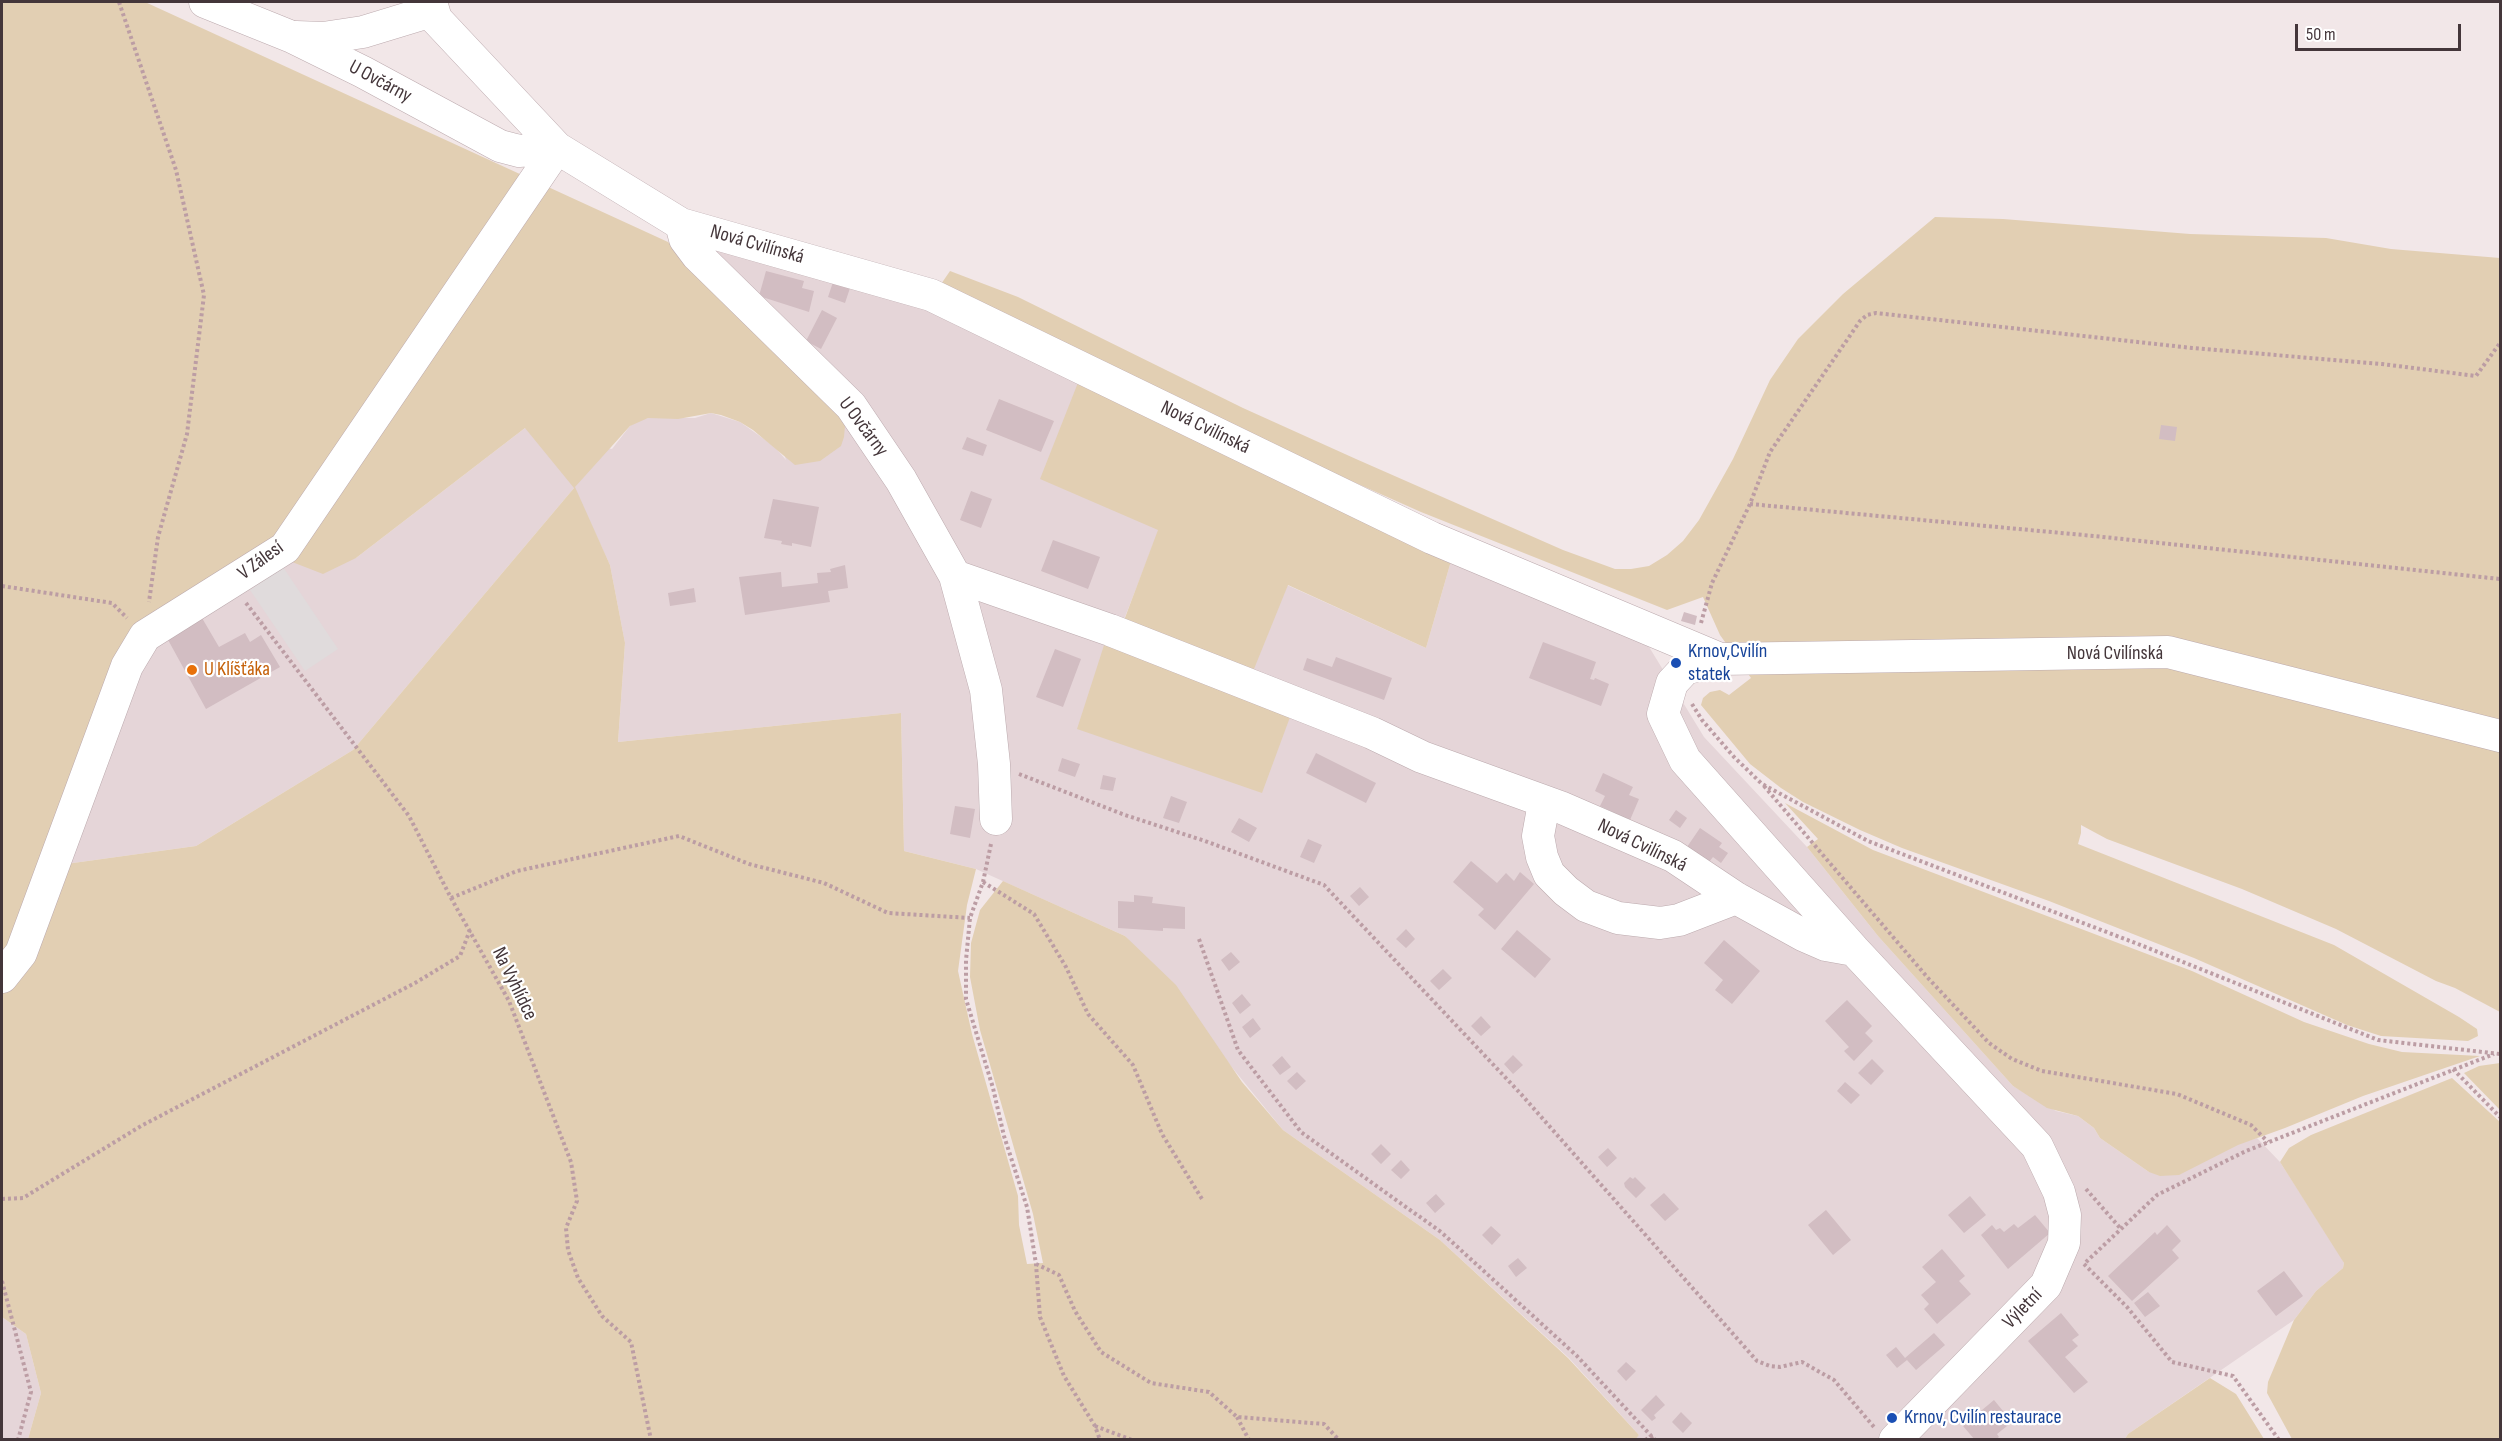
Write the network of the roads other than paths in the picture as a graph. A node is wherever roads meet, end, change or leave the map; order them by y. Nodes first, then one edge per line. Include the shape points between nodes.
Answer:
1 (205, 2) edge
2 (429, 5) edge
3 (363, 32) junction
4 (292, 37) junction
5 (363, 72) junction
6 (556, 148) junction
7 (681, 224) junction
8 (955, 576) junction
9 (1700, 658) junction
10 (2500, 736) edge
11 (1544, 803) junction
12 (996, 819) road end
13 (1736, 898) junction
14 (1854, 950) junction
15 (2, 977) edge
16 (1886, 1435) edge

1 - 4 street, U Ovčárny
2 - 3 street
2 - 6 street via 436,19
3 - 4 street via 323,38
3 - 5 street via 358,46
4 - 5 street, U Ovčárny
5 - 6 street, U Ovčárny via 500,146 519,151
6 - 7 street
6 - 15 street, V Zálesí via 285,548 145,636 127,666 21,952
7 - 8 street, U Ovčárny via 685,239 697,255 851,406 901,480
7 - 9 street, Nová Cvilínská via 931,295 1432,538
8 - 11 street, Nová Cvilínská via 1110,630
8 - 12 street, U Ovčárny via 986,690
9 - 10 street, Nová Cvilínská via 2169,652
9 - 14 street via 1672,683 1663,714 1684,760
11 - 13 street, Nová Cvilínská via 1673,856
11 - 13 street via 1538,836 1542,857 1549,874 1586,906 1618,918 1660,923 1679,920
13 - 14 street, Nová Cvilínská via 1803,935 1826,945
14 - 16 street, Výletní via 2037,1146 2050,1170 2065,1215 2064,1243 2046,1285

